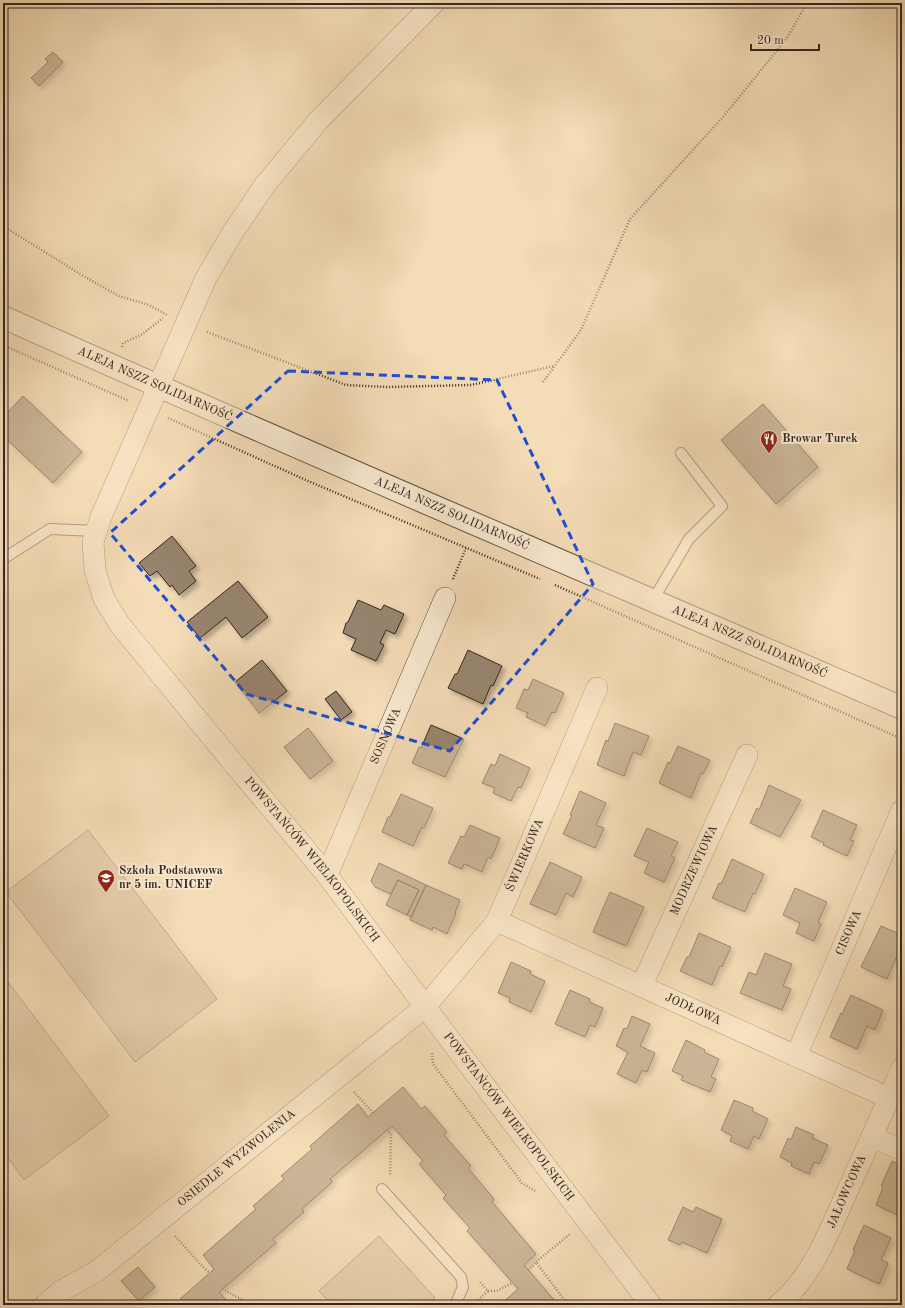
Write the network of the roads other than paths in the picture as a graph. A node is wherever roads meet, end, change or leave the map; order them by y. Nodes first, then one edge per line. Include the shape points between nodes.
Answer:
1 (434, 3) edge
2 (3, 317) edge
3 (158, 387) junction
4 (681, 453) dead end
5 (96, 531) junction
6 (3, 559) edge
7 (445, 598) road end
8 (653, 600) junction
9 (597, 688) dead end
10 (902, 708) edge
11 (747, 755) dead end
12 (902, 810) edge
13 (328, 875) junction
14 (497, 921) junction
15 (642, 985) junction
16 (425, 1007) junction
17 (796, 1056) junction
18 (902, 1068) edge
19 (889, 1098) junction
20 (872, 1137) junction
21 (902, 1150) edge
22 (382, 1189) dead end
23 (45, 1305) edge
24 (455, 1305) edge
25 (651, 1305) edge
26 (778, 1305) edge

1 - 3 street, POWSTAŃCÓW WIELKOPOLSKICH via 318,121 265,185 206,278 194,326
2 - 3 street, ALEJA NSZZ SOLIDARNOŚĆ
3 - 5 street, POWSTAŃCÓW WIELKOPOLSKICH
3 - 8 street, ALEJA NSZZ SOLIDARNOŚĆ
4 - 8 lane via 722,506 690,539
5 - 6 lane via 50,529
5 - 13 street, POWSTAŃCÓW WIELKOPOLSKICH via 93,542 97,578 104,599 120,625 243,776
7 - 13 street, SOSNOWA
8 - 10 street, ALEJA NSZZ SOLIDARNOŚĆ
9 - 14 street, ŚWIERKOWA
11 - 15 street, MODRZEWIOWA
12 - 17 street, CISOWA
13 - 16 street, POWSTAŃCÓW WIELKOPOLSKICH
14 - 15 street, JODŁOWA
14 - 16 street, ŚWIERKOWA
15 - 17 street, JODŁOWA
16 - 23 street, OSIEDLE WYZWOLENIA via 97,1271 61,1291
16 - 25 street, POWSTAŃCÓW WIELKOPOLSKICH
17 - 19 street, JODŁOWA
18 - 19 street, JAŁOWCOWA
19 - 20 street, JAŁOWCOWA
20 - 21 street
20 - 26 street, JAŁOWCOWA via 814,1262
22 - 24 lane via 461,1276 463,1287

